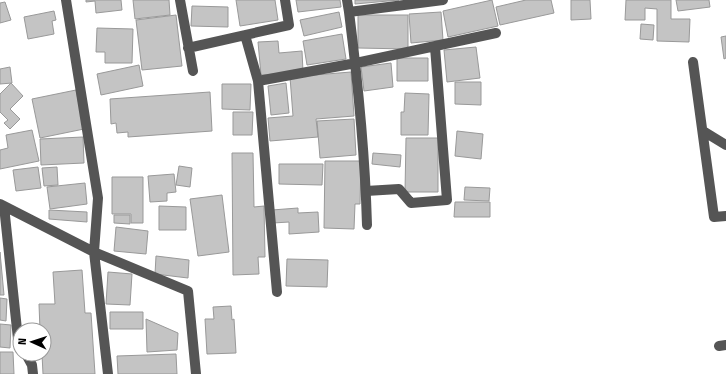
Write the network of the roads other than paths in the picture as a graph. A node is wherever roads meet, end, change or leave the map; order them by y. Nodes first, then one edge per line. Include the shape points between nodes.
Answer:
1 (66, 0) edge
2 (180, 0) edge
3 (285, 0) edge
4 (347, 0) edge
5 (443, 0) edge
6 (349, 12) junction
7 (496, 33) dead end
8 (245, 35) junction
9 (436, 47) junction
10 (188, 48) junction
11 (693, 62) dead end
12 (356, 63) junction
13 (193, 71) dead end
14 (258, 80) junction
15 (703, 131) junction
16 (726, 145) edge
17 (366, 191) junction
18 (2, 205) edge
19 (726, 216) edge
20 (367, 225) dead end
21 (94, 252) junction
22 (277, 292) dead end
23 (16, 322) edge
24 (30, 362) edge
25 (34, 374) edge
26 (108, 374) edge
27 (196, 374) edge

1 - 21 street via 98,198
2 - 10 street
3 - 8 street via 288,26
4 - 6 street
5 - 6 street
6 - 12 street
7 - 9 street
8 - 10 street
8 - 14 street
9 - 12 street
9 - 17 street via 447,200 411,203 399,189
10 - 13 street
11 - 15 street
12 - 14 street
12 - 17 street
14 - 22 street
15 - 16 street
15 - 19 street via 714,217
17 - 20 street
18 - 21 street
18 - 23 street
21 - 26 street
21 - 27 street via 188,291
24 - 25 street

